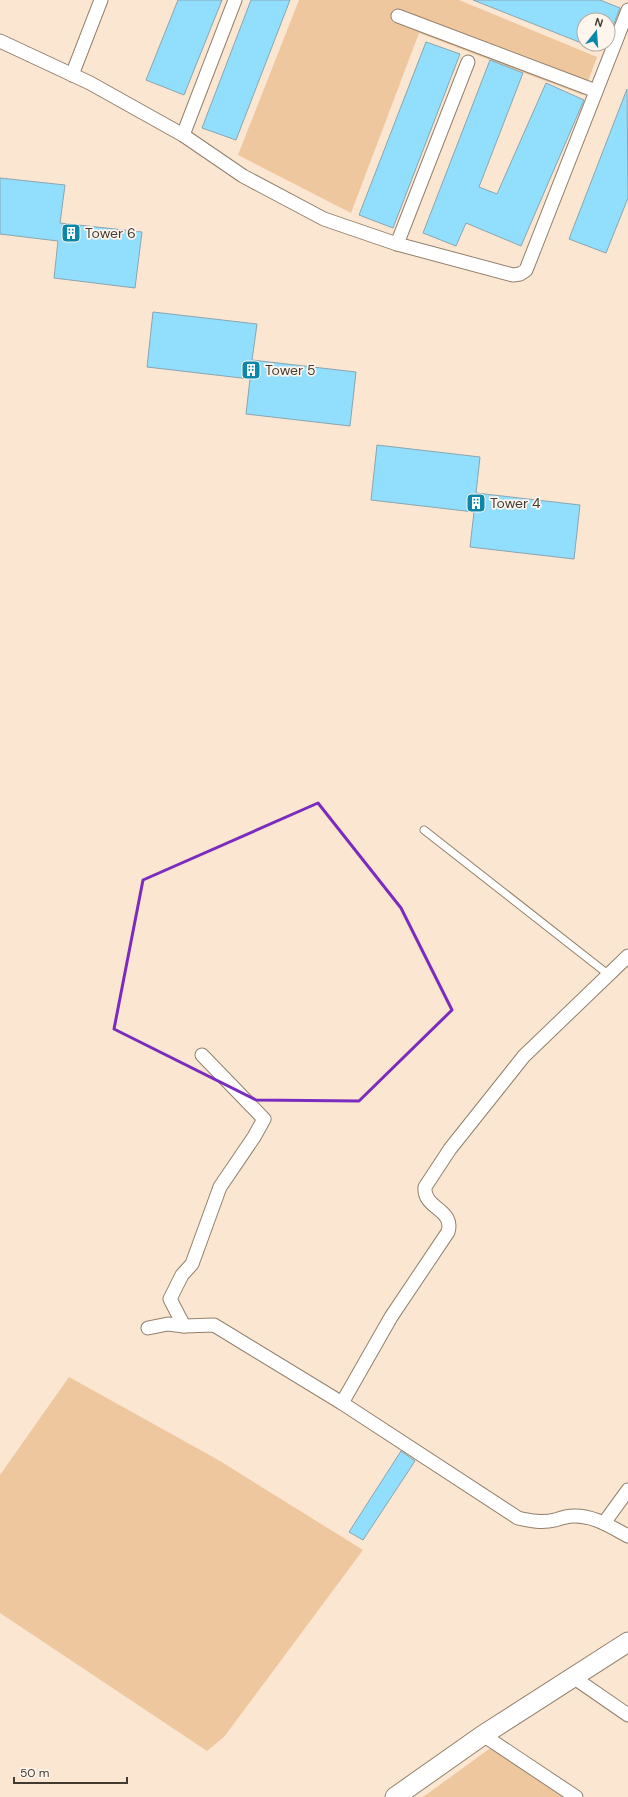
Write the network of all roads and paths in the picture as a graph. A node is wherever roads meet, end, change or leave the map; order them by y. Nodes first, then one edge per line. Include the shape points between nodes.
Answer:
1 (101, 0) edge
2 (235, 0) edge
3 (628, 10) edge
4 (398, 16) dead end
5 (0, 41) edge
6 (468, 62) dead end
7 (72, 75) junction
8 (596, 91) junction
9 (183, 135) junction
10 (397, 244) junction
11 (424, 830) dead end
12 (628, 956) edge
13 (609, 974) junction
14 (202, 1055) dead end
15 (184, 1326) junction
16 (148, 1328) dead end
17 (342, 1404) junction
18 (628, 1490) edge
19 (604, 1523) junction
20 (628, 1536) edge
21 (628, 1642) edge
22 (573, 1677) junction
23 (628, 1715) edge
24 (483, 1735) junction
25 (396, 1797) edge
26 (576, 1797) edge

1 - 7 street
2 - 9 street
3 - 8 street
4 - 8 street
5 - 7 street
6 - 10 street
7 - 9 street
8 - 10 street via 526,270 513,275
9 - 10 street via 243,176 324,219
11 - 13 lane
12 - 13 street
13 - 17 street via 524,1056 450,1149 425,1187 424,1193 429,1200 449,1219 448,1232 391,1317
14 - 15 street via 264,1119 220,1187 192,1264 182,1275 170,1299
15 - 16 street via 168,1324
15 - 17 street via 214,1325
17 - 19 street via 518,1518 534,1522 573,1516
18 - 19 street
19 - 20 street
21 - 22 street
22 - 23 street
22 - 24 street
24 - 25 street
24 - 26 street

